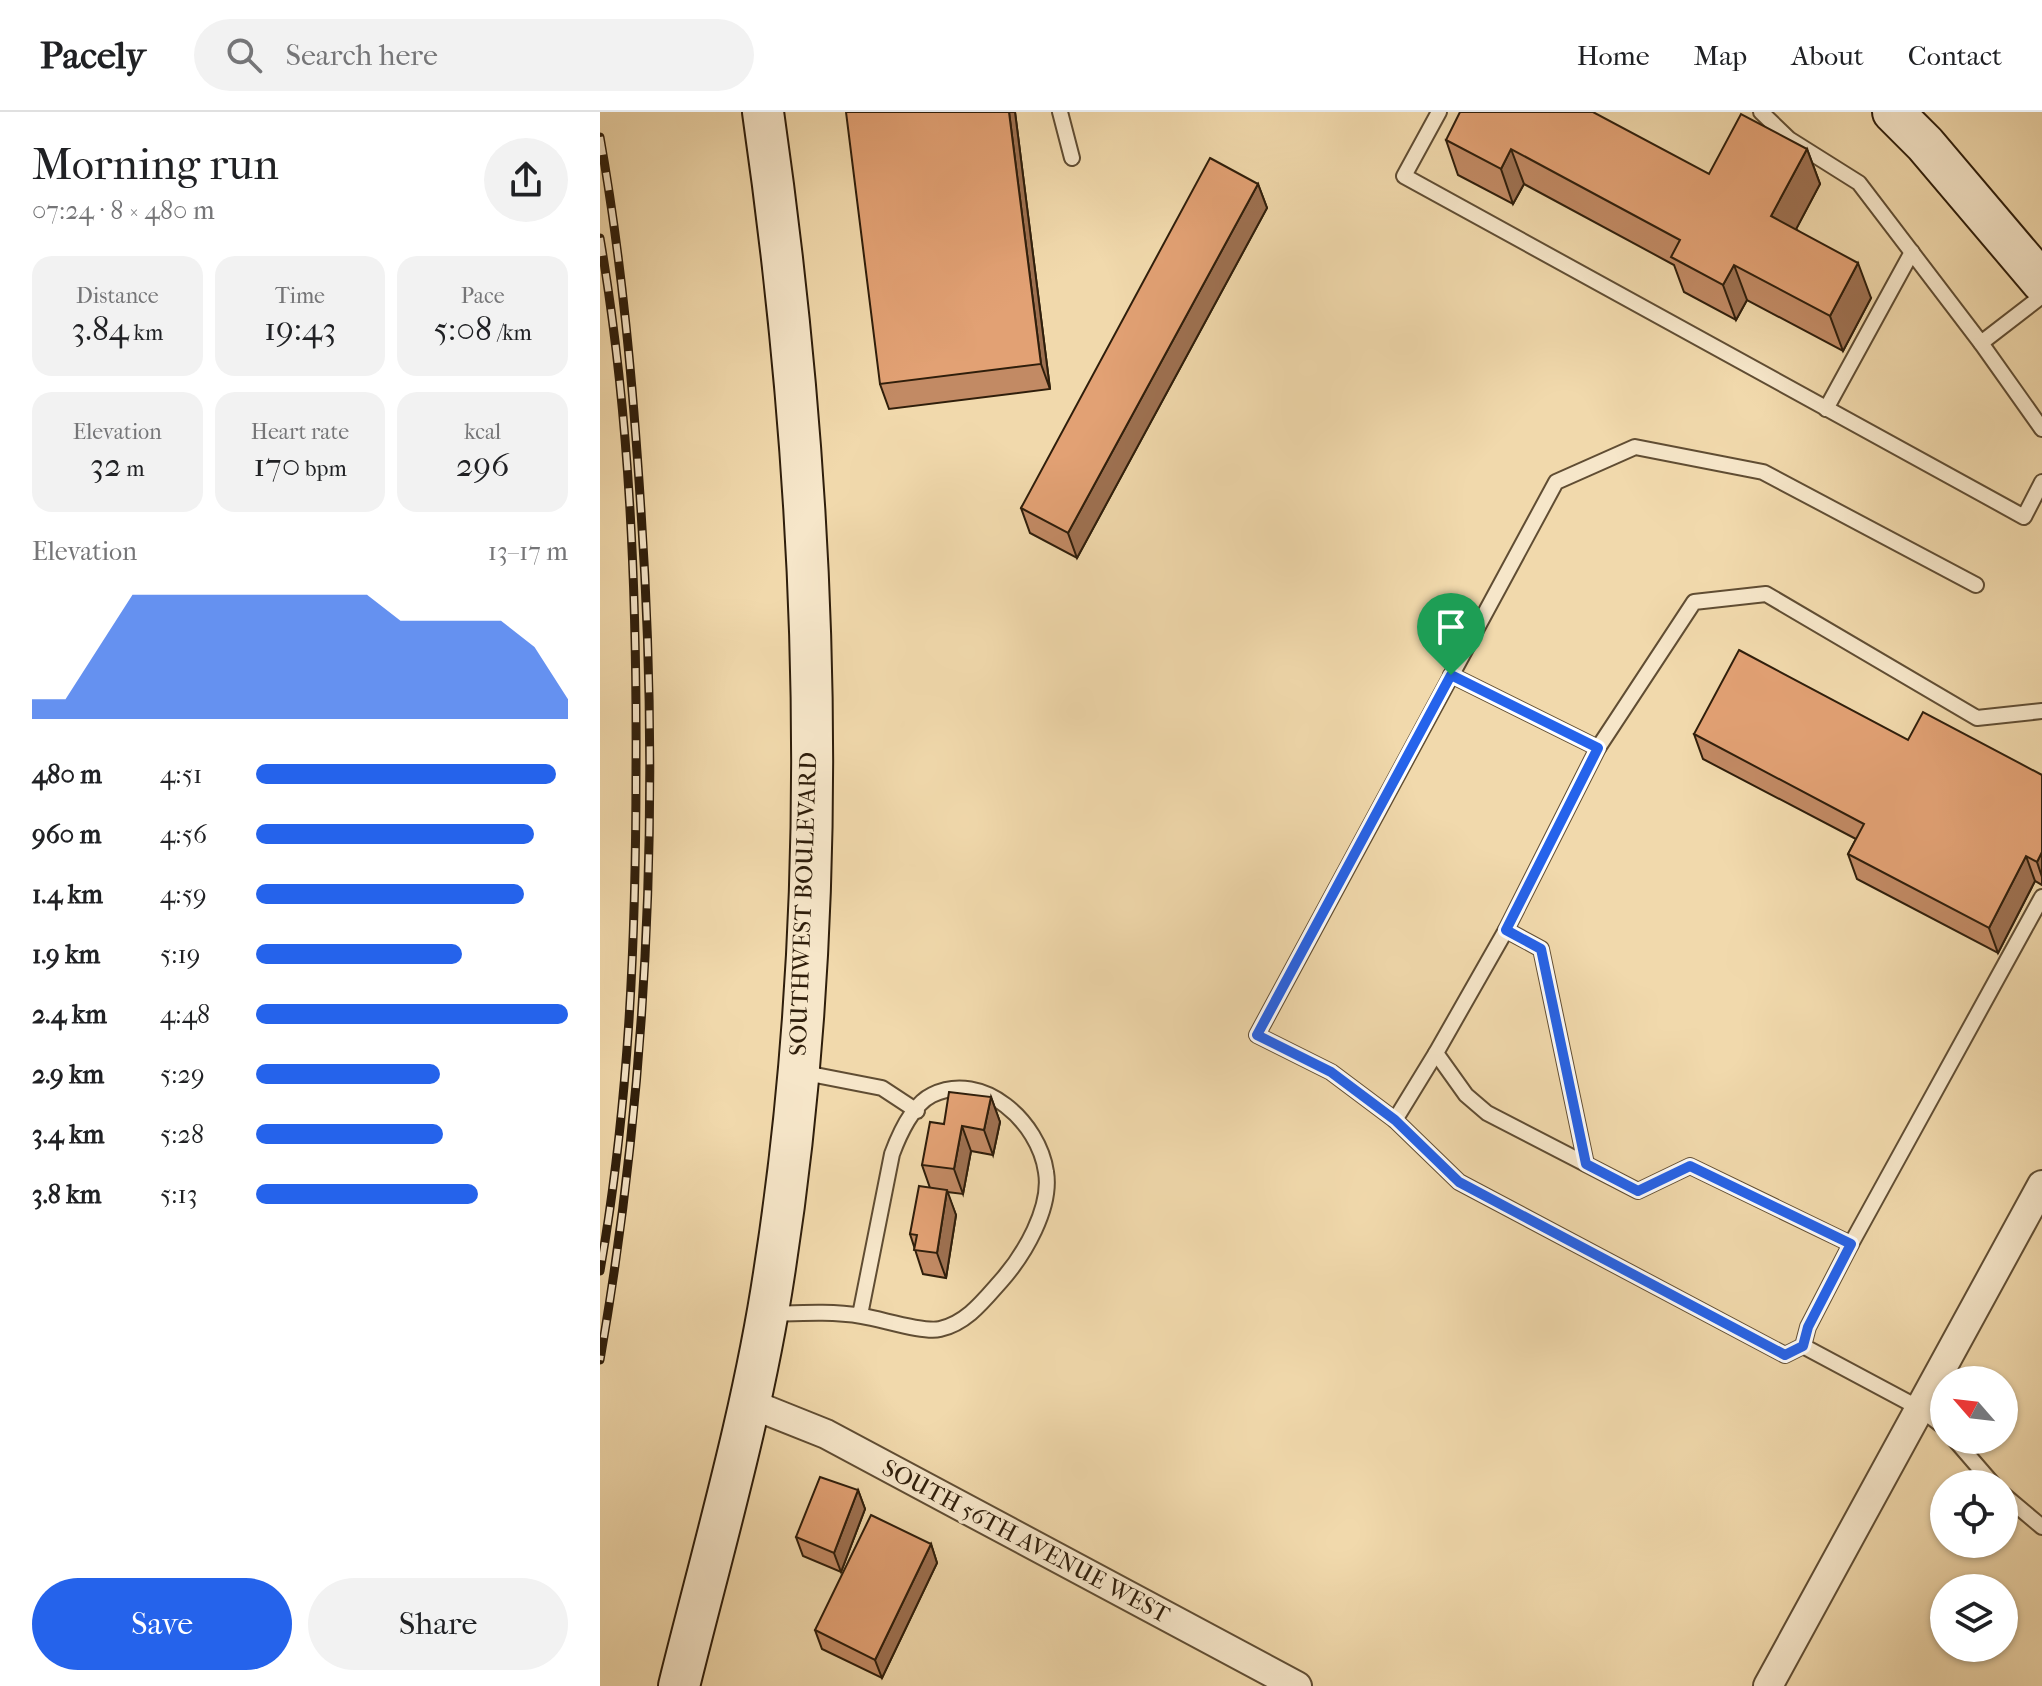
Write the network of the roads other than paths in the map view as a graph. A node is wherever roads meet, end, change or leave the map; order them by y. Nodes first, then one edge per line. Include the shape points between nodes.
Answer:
1 (763, 112) edge
2 (1060, 112) edge
3 (1439, 112) edge
4 (1761, 112) edge
5 (1893, 112) edge
6 (1072, 158) dead end
7 (1912, 252) junction
8 (2042, 282) edge
9 (2042, 296) edge
10 (1981, 343) junction
11 (1826, 409) junction
12 (2042, 429) edge
13 (2042, 482) edge
14 (1976, 585) dead end
15 (1451, 675) junction
16 (2042, 711) edge
17 (1598, 748) junction
18 (2042, 897) edge
19 (1506, 930) junction
20 (1436, 1053) junction
21 (796, 1071) junction
22 (917, 1111) junction
23 (1395, 1120) junction
24 (1586, 1164) junction
25 (2042, 1185) edge
26 (1851, 1244) junction
27 (767, 1314) junction
28 (860, 1315) junction
29 (1803, 1346) junction
30 (751, 1404) junction
31 (1919, 1408) junction
32 (1930, 1416) edge
33 (1967, 1454) edge
34 (1981, 1470) edge
35 (2018, 1507) edge
36 (2042, 1527) edge
37 (684, 1685) edge
38 (1297, 1686) edge
39 (1768, 1686) edge

1 - 21 street, SOUTHWEST BOULEVARD via 783,251 805,481 809,850
2 - 6 lane
3 - 11 lane via 1404,176
4 - 7 lane via 1789,139 1859,183
5 - 8 street
7 - 10 lane
7 - 11 lane
9 - 10 lane
10 - 12 lane
11 - 13 lane via 2024,517
14 - 15 lane via 1763,472 1635,447 1556,482
15 - 17 lane
15 - 23 lane via 1257,1035 1331,1072
16 - 17 lane via 1977,718 1766,594 1694,602
17 - 19 lane
18 - 26 lane
19 - 20 lane
19 - 24 lane via 1541,949
20 - 23 lane
20 - 24 lane via 1466,1095 1487,1113
21 - 22 lane via 882,1088
21 - 27 street, SOUTHWEST BOULEVARD
22 - 28 lane via 901,1130 892,1154
22 - 28 lane via 931,1095 965,1088 1004,1103 1035,1142 1046,1171 1045,1201 1009,1272 971,1314 939,1330
23 - 29 lane via 1459,1182 1785,1355
24 - 26 lane via 1638,1191 1690,1166
25 - 31 street
26 - 29 lane
27 - 28 lane
27 - 30 street, SOUTHWEST BOULEVARD
29 - 31 lane
30 - 37 street, SOUTHWEST BOULEVARD
30 - 38 street, SOUTH 56TH AVENUE WEST via 826,1434
31 - 32 lane
31 - 39 street
33 - 34 lane
35 - 36 lane

